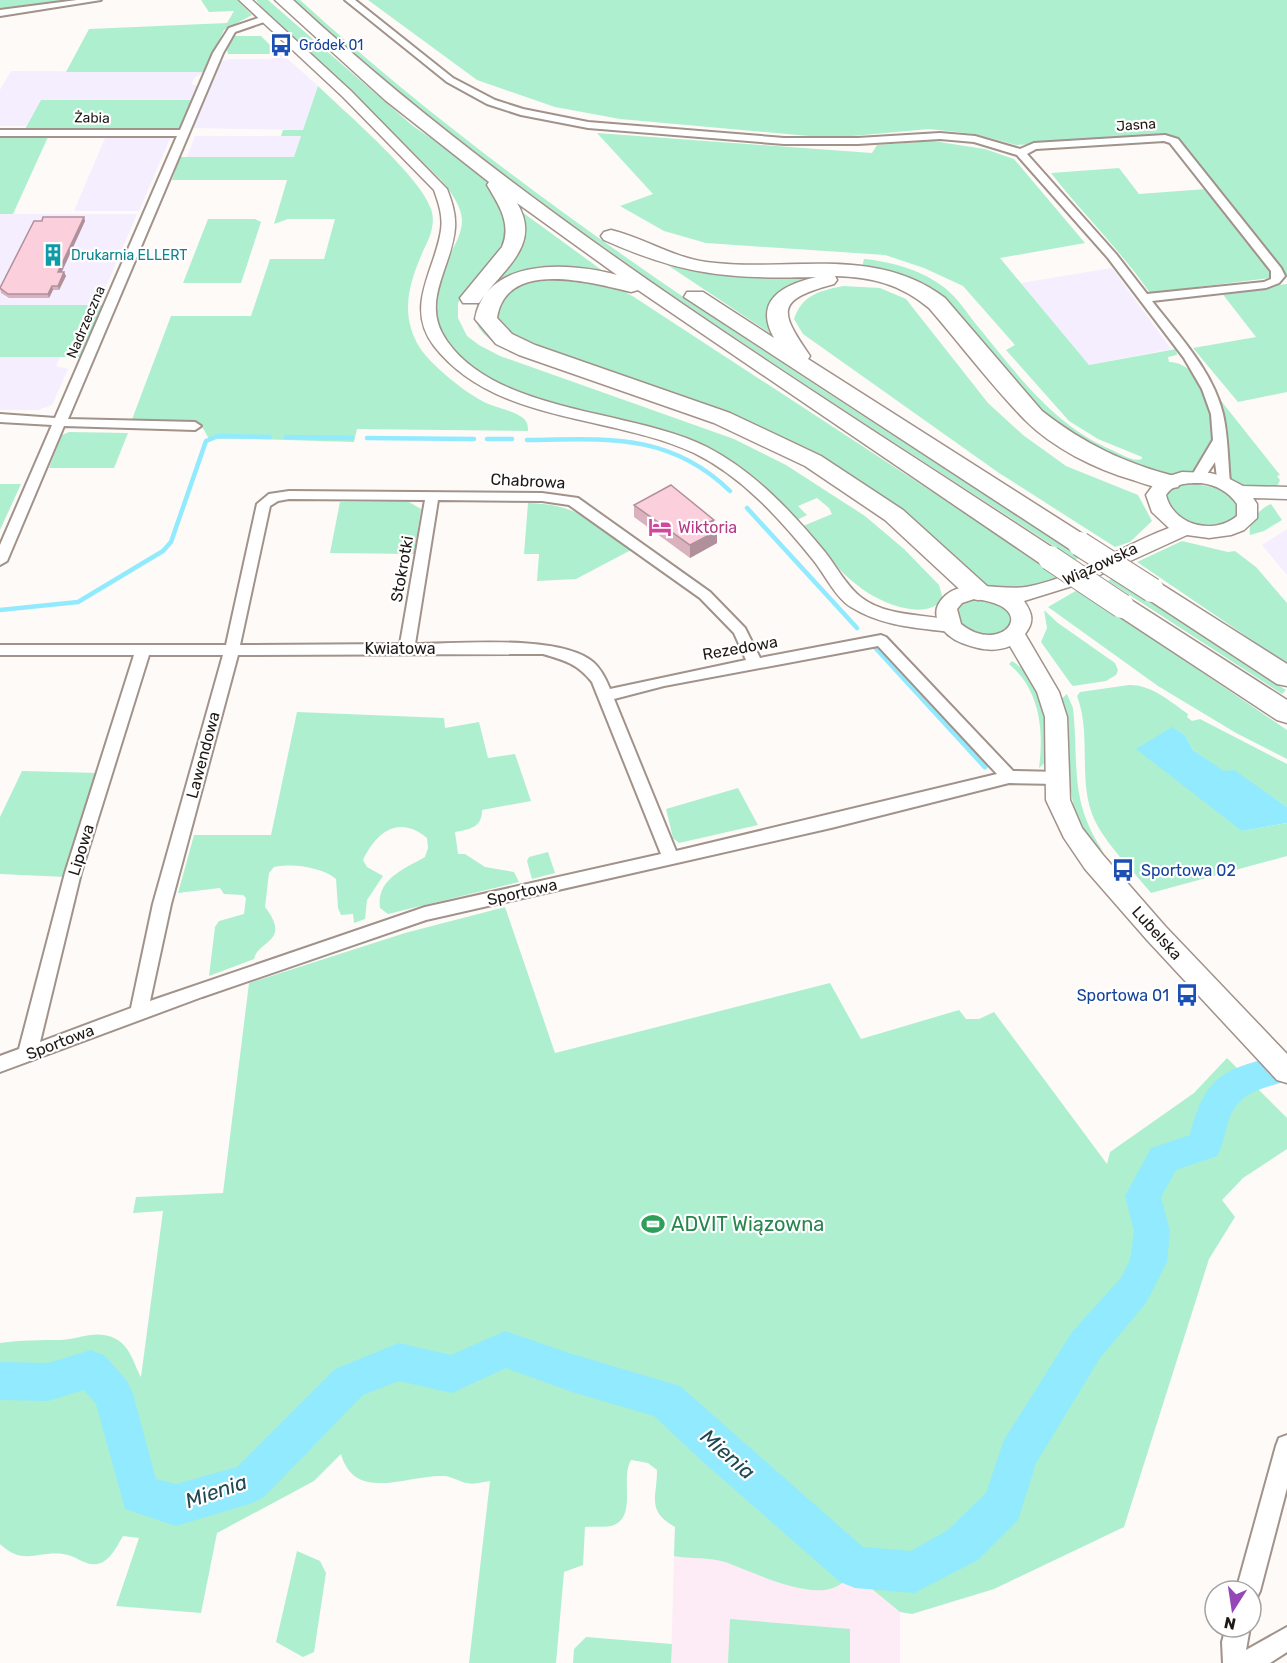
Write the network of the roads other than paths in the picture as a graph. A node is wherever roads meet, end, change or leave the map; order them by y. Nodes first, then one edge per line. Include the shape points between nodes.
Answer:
1 (97, 0) edge
2 (245, 0) edge
3 (283, 0) edge
4 (349, 0) edge
5 (0, 13) edge
6 (264, 19) junction
7 (0, 133) edge
8 (183, 133) junction
9 (1021, 153) junction
10 (489, 173) junction
11 (592, 223) dead end
12 (611, 236) junction
13 (652, 292) junction
14 (1146, 298) junction
15 (816, 373) junction
16 (0, 418) edge
17 (60, 420) junction
18 (195, 426) dead end
19 (1219, 434) junction
20 (1198, 477) junction
21 (1162, 488) junction
22 (1287, 493) edge
23 (1237, 494) junction
24 (432, 496) junction
25 (269, 500) joint
26 (1166, 517) junction
27 (1187, 528) junction
28 (1144, 544) junction
29 (0, 561) edge
30 (1107, 562) junction
31 (1055, 585) junction
32 (978, 592) junction
33 (1005, 597) junction
34 (1021, 611) junction
35 (951, 612) junction
36 (1015, 635) junction
37 (994, 642) junction
38 (407, 647) junction
39 (144, 648) junction
40 (232, 649) junction
41 (0, 650) edge
42 (754, 663) junction
43 (1036, 673) junction
44 (1287, 677) edge
45 (607, 695) junction
46 (1287, 713) edge
47 (1009, 777) junction
48 (1058, 778) junction
49 (670, 857) junction
50 (139, 1012) junction
51 (27, 1055) junction
52 (0, 1064) edge
53 (1287, 1072) edge
54 (1287, 1446) edge
55 (1251, 1579) edge
56 (1235, 1639) edge
57 (1287, 1639) edge
58 (1235, 1663) edge
59 (1247, 1663) edge

1 - 5 street
2 - 6 street
3 - 10 highway via 360,70
4 - 9 street via 450,80 475,95 521,112 588,125 784,141 848,142 940,136 975,140
6 - 8 street, Nadrzeczna via 230,31
6 - 35 street via 395,142 432,179 446,200 449,233 431,281 427,312 435,334 450,354 487,382 518,396 657,432 725,463 763,493 854,601 871,612 894,620
7 - 8 street, Żabia
8 - 17 street, Nadrzeczna
9 - 14 street
9 - 14 street, Jasna via 1034,146 1165,138 1174,141 1234,213 1279,276 1266,285
10 - 13 highway
10 - 35 highway via 512,208 517,230 512,249 470,300 467,318 478,336 504,352 724,430 791,461 851,499 917,555
11 - 12 highway
12 - 15 highway via 685,291
12 - 21 highway via 703,267 760,272 857,270 907,283 937,303 1034,416 1052,431 1096,456 1155,480
13 - 32 highway via 587,274 540,274 501,290 488,306 486,319 504,339 527,350 722,418 813,461 894,515
13 - 46 highway, bridge
14 - 19 street via 1208,389
15 - 21 highway via 790,347 777,327 777,303 807,284 829,279 897,287 929,310 1041,438 1087,465 1148,489
15 - 30 highway, bridge
16 - 17 street
17 - 18 street
17 - 29 street, Nadrzeczna
19 - 20 street
19 - 23 street via 1221,475
20 - 21 main road
20 - 23 main road
21 - 26 main road via 1158,506
22 - 23 main road
23 - 27 main road via 1247,518 1233,529 1211,532
24 - 25 street, Chabrowa via 289,495
24 - 38 street, Stokrotki
24 - 42 street, Chabrowa via 573,501 716,604 746,639
25 - 40 street, Lawendowa via 264,504
26 - 27 main road
26 - 28 main road, Wiązowska
27 - 28 main road, Wiązowska
28 - 30 main road, Wiązowska
30 - 31 main road, Wiązowska
30 - 44 highway, bridge
31 - 33 main road, Wiązowska
31 - 34 main road, Wiązowska
32 - 33 main road
32 - 35 main road
33 - 34 main road
34 - 36 main road via 1023,624
35 - 37 main road via 969,638
36 - 37 main road
36 - 43 main road, Lubelska
37 - 43 main road, Lubelska
38 - 40 street, Kwiatowa
38 - 45 street, Kwiatowa via 560,652 588,666
39 - 40 street, Kwiatowa
39 - 41 street, Kwiatowa
39 - 51 street, Lipowa via 73,873
40 - 50 street, Lawendowa via 162,904
42 - 45 street, Rezedowa
42 - 47 street, Rezedowa via 881,640
43 - 48 main road, Lubelska via 1048,692 1056,717
45 - 49 street, Kwiatowa
47 - 48 street, Sportowa
47 - 49 street, Sportowa
48 - 53 main road, Lubelska via 1061,807 1081,846 1156,933
49 - 50 street, Sportowa via 424,914
50 - 51 street, Sportowa
51 - 52 street, Sportowa
54 - 55 street
56 - 58 street
57 - 59 street

